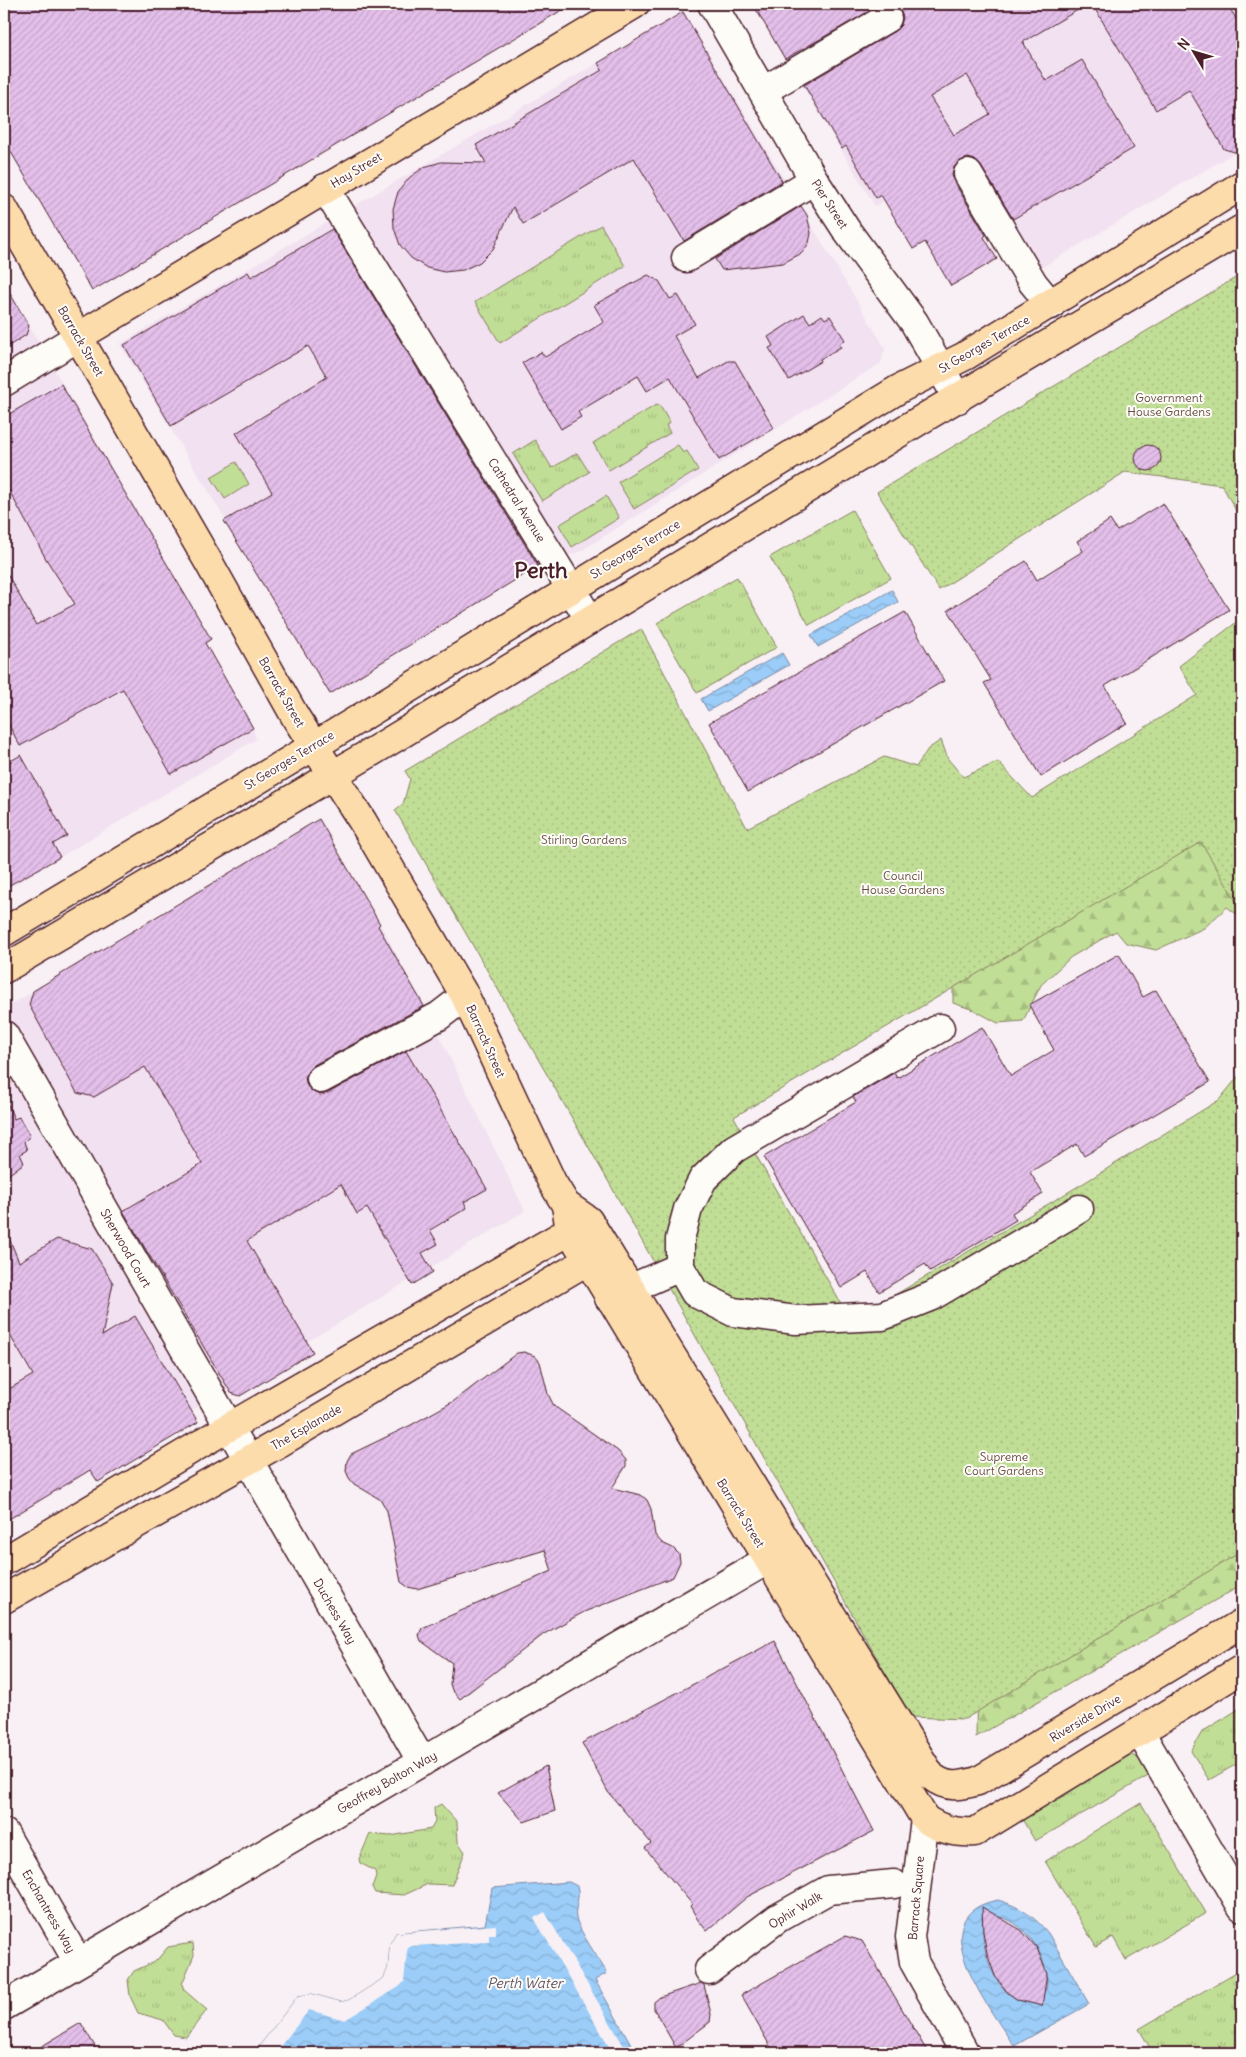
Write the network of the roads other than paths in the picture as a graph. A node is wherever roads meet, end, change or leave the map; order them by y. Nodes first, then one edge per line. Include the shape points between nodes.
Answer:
1 (635, 4) edge
2 (712, 4) edge
3 (887, 18) dead end
4 (763, 91) junction
5 (968, 174) dead end
6 (814, 180) junction
7 (1242, 186) edge
8 (325, 188) junction
9 (4, 209) edge
10 (1242, 229) edge
11 (686, 258) dead end
12 (1051, 305) junction
13 (78, 337) junction
14 (940, 369) junction
15 (460, 372) dead end
16 (4, 382) edge
17 (958, 399) junction
18 (459, 407) junction
19 (570, 588) junction
20 (590, 620) junction
21 (314, 746) junction
22 (333, 774) junction
23 (4, 932) edge
24 (4, 969) edge
25 (465, 996) junction
26 (940, 1028) dead end
27 (4, 1035) edge
28 (321, 1079) dead end
29 (1079, 1208) dead end
30 (575, 1219) junction
31 (597, 1256) junction
32 (680, 1267) junction
33 (620, 1294) junction
34 (229, 1427) junction
35 (248, 1461) junction
36 (770, 1559) junction
37 (4, 1561) edge
38 (4, 1598) edge
39 (1242, 1623) edge
40 (1242, 1669) edge
41 (1085, 1718) junction
42 (1140, 1732) junction
43 (422, 1762) junction
44 (925, 1770) joint
45 (925, 1819) junction
46 (4, 1833) edge
47 (894, 1884) dead end
48 (1242, 1907) edge
49 (78, 1962) junction
50 (709, 1970) dead end
51 (4, 2006) edge
52 (965, 2053) edge

1 - 8 main road, Hay Street
2 - 4 street, Pier Street
3 - 4 street
4 - 6 street, Pier Street
5 - 12 street via 1033,283
6 - 11 street
6 - 14 street, Pier Street via 914,322
7 - 12 main road, St Georges Terrace
8 - 13 main road, Hay Street
8 - 18 street, Cathedral Avenue
9 - 13 main road, Barrack Street
10 - 17 main road
12 - 14 main road, St Georges Terrace
13 - 16 street
13 - 21 main road, Barrack Street
14 - 17 street, Pier Street
14 - 19 main road, St Georges Terrace via 899,389
15 - 18 street via 475,397
17 - 20 main road
18 - 19 street, Cathedral Avenue
19 - 20 street, Cathedral Avenue
19 - 21 main road, St Georges Terrace
20 - 22 main road
21 - 22 main road, Barrack Street
21 - 23 main road, St Georges Terrace
22 - 24 main road
22 - 25 main road, Barrack Street
25 - 28 street via 439,1016
25 - 30 main road, Barrack Street via 552,1182
26 - 32 street via 734,1150 703,1179 688,1209 680,1239
27 - 34 street, Sherwood Court
29 - 32 street via 932,1296 882,1316 796,1320 733,1312 695,1293
30 - 31 main road, Barrack Street
30 - 34 main road
31 - 33 main road, Barrack Street
31 - 35 main road, The Esplanade
32 - 33 street
33 - 36 main road, Barrack Street
33 - 44 main road, Barrack Street
34 - 35 street, Sherwood Court
34 - 37 main road
35 - 38 main road, The Esplanade
35 - 43 street, Duchess Way
36 - 43 street, Geoffrey Bolton Way
36 - 45 main road, Barrack Street
39 - 41 main road, Riverside Drive
40 - 42 main road
41 - 42 main road via 1120,1720
41 - 44 main road, Riverside Drive via 978,1781 955,1787 937,1782
42 - 45 main road via 975,1832 948,1831
42 - 48 street
43 - 49 street, Geoffrey Bolton Way
45 - 52 street, Barrack Square via 910,1937 914,1962
46 - 49 street, Enchantress Way
47 - 50 street, Ophir Walk via 828,1890 778,1918
49 - 51 street, Geoffrey Bolton Way

